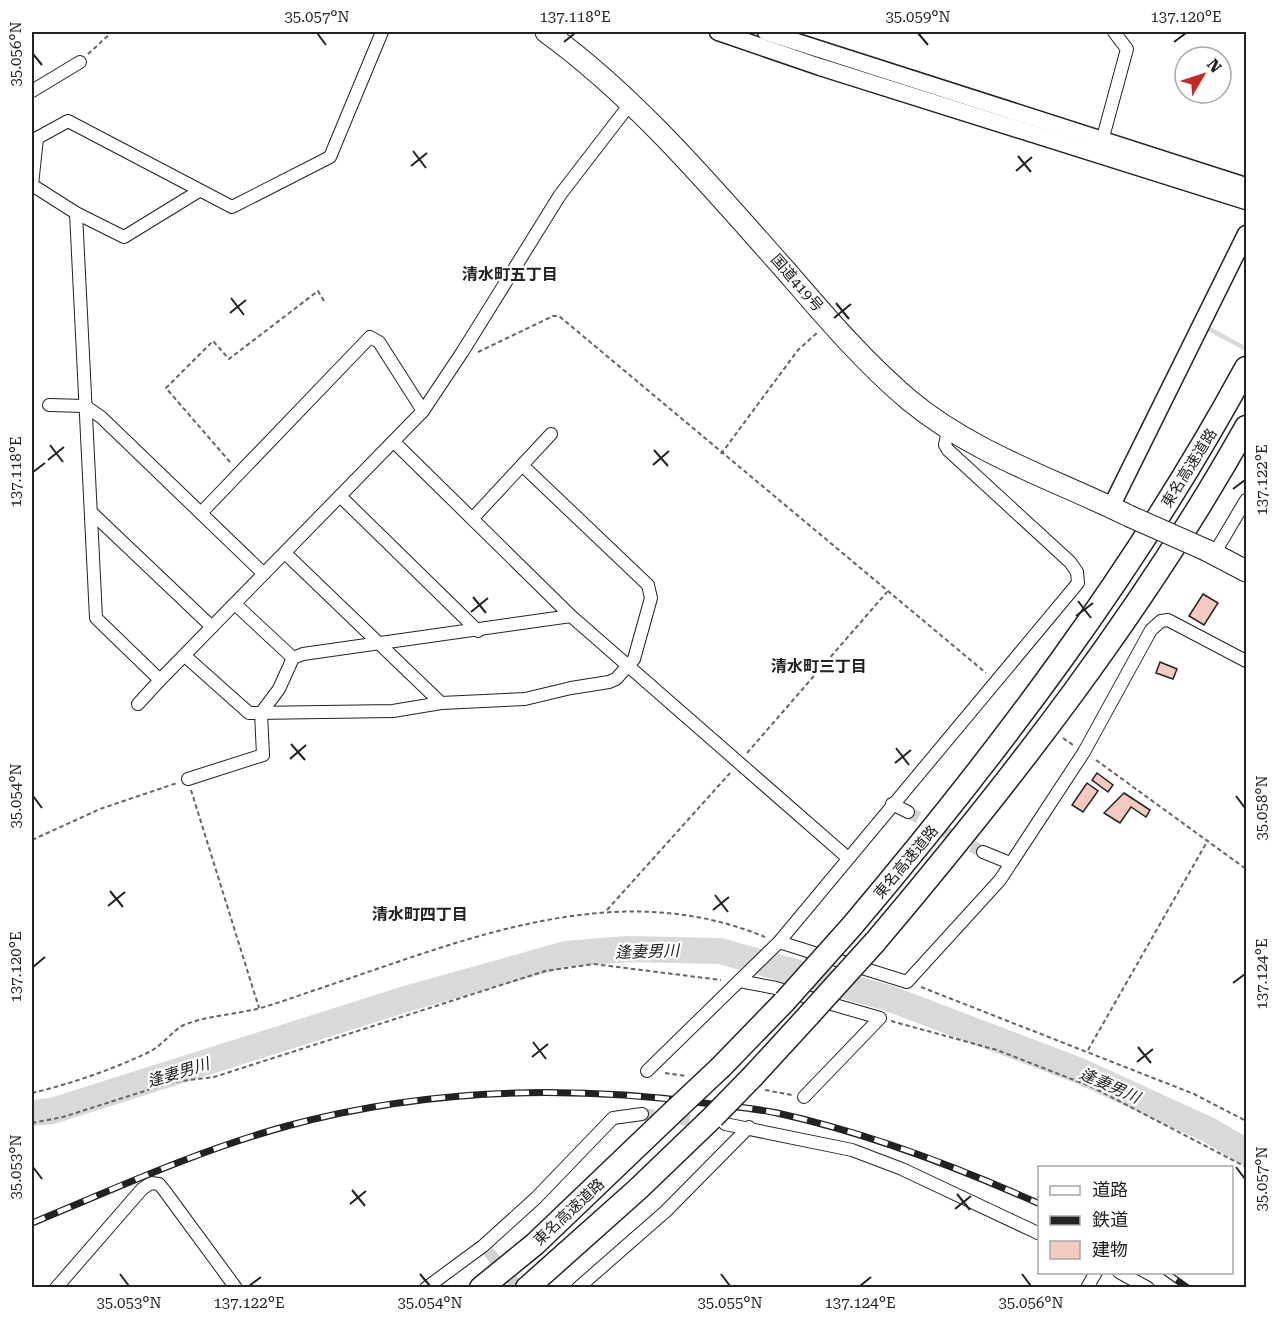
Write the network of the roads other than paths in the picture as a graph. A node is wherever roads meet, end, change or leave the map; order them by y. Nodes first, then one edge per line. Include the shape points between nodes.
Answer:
1 (382, 32) edge
2 (546, 32) edge
3 (718, 32) edge
4 (766, 32) edge
5 (1114, 32) edge
6 (80, 62) road end
7 (32, 91) edge
8 (630, 104) junction
9 (1102, 141) junction
10 (32, 185) edge
11 (1246, 186) edge
12 (200, 191) junction
13 (1246, 201) edge
14 (76, 213) junction
15 (1246, 234) edge
16 (1246, 368) edge
17 (49, 405) dead end
18 (85, 406) junction
19 (423, 411) junction
20 (1246, 427) edge
21 (948, 430) junction
22 (551, 434) dead end
23 (394, 442) junction
24 (523, 466) junction
25 (341, 497) junction
26 (1246, 500) edge
27 (1120, 512) junction
28 (92, 513) junction
29 (201, 513) junction
30 (473, 518) junction
31 (1210, 552) junction
32 (286, 554) junction
33 (1246, 571) edge
34 (264, 574) junction
35 (235, 604) junction
36 (571, 616) junction
37 (213, 627) junction
38 (478, 631) junction
39 (379, 644) junction
40 (185, 656) junction
41 (293, 658) junction
42 (1246, 661) edge
43 (628, 667) junction
44 (160, 680) junction
45 (441, 703) junction
46 (138, 704) dead end
47 (261, 713) junction
48 (188, 779) road end
49 (892, 804) junction
50 (908, 812) tunnel mouth
51 (983, 852) tunnel mouth
52 (848, 858) junction
53 (1010, 863) junction
54 (776, 944) junction
55 (742, 978) junction
56 (647, 1071) dead end
57 (804, 1097) dead end
58 (642, 1114) tunnel mouth
59 (719, 1120) junction
60 (749, 1127) junction
61 (1038, 1233) edge
62 (1095, 1274) edge
63 (1123, 1274) edge
64 (56, 1287) edge
65 (236, 1287) edge
66 (426, 1287) edge
67 (481, 1287) edge
68 (527, 1287) edge
69 (578, 1287) edge
70 (1087, 1287) edge
71 (1148, 1287) edge

1 - 12 street via 330,157 232,207
2 - 8 highway, 国道419号
3 - 13 street
4 - 9 street
5 - 9 street via 1127,49
6 - 7 street
8 - 19 street via 560,195
8 - 21 highway, 国道419号 via 672,145 830,322 901,393
9 - 11 street
10 - 12 street via 37,138 68,121
10 - 14 street
12 - 14 street via 124,237
14 - 18 street
15 - 27 street
16 - 67 highway, 東名高速道路, bridge via 1185,475 1074,644 928,837 785,1001 721,1067 535,1244
17 - 18 street
18 - 28 street
18 - 29 street
19 - 23 street
19 - 29 street via 379,342 370,337
20 - 59 highway, 東名高速道路, bridge via 1096,660 950,853 753,1076
21 - 27 highway, 国道419号 via 1016,466
21 - 49 street via 948,450 1070,562 1078,583
22 - 24 street
23 - 25 street
23 - 30 street
24 - 30 street
24 - 43 street via 648,585 651,598 639,646
25 - 32 street
25 - 38 street
26 - 31 street
27 - 31 highway, 国道419号, bridge
28 - 37 street
28 - 44 street via 96,618
29 - 34 street
30 - 36 street
31 - 33 highway, 国道419号
32 - 34 street
32 - 39 street
34 - 35 street
35 - 37 street
35 - 41 street
36 - 38 street
36 - 43 street
37 - 40 street
38 - 39 street
39 - 41 street
39 - 45 street
40 - 44 street
40 - 47 street via 242,708 249,713
41 - 47 street via 279,689
42 - 53 street via 1168,620 1161,621 1151,630 1084,752
43 - 45 street via 609,682 525,699
43 - 52 street
44 - 46 street
45 - 47 street via 393,711
47 - 48 street via 263,755
49 - 50 street
49 - 52 street
51 - 53 street
52 - 54 street
53 - 54 street via 1000,880 907,982
54 - 55 street
55 - 56 street
55 - 57 street via 880,1018
58 - 66 street via 613,1118 486,1249
59 - 60 street
59 - 68 highway, 東名高速道路
60 - 61 street via 852,1150 902,1169
60 - 69 street via 666,1210
62 - 70 street
63 - 71 street
64 - 65 street via 151,1183 164,1190

